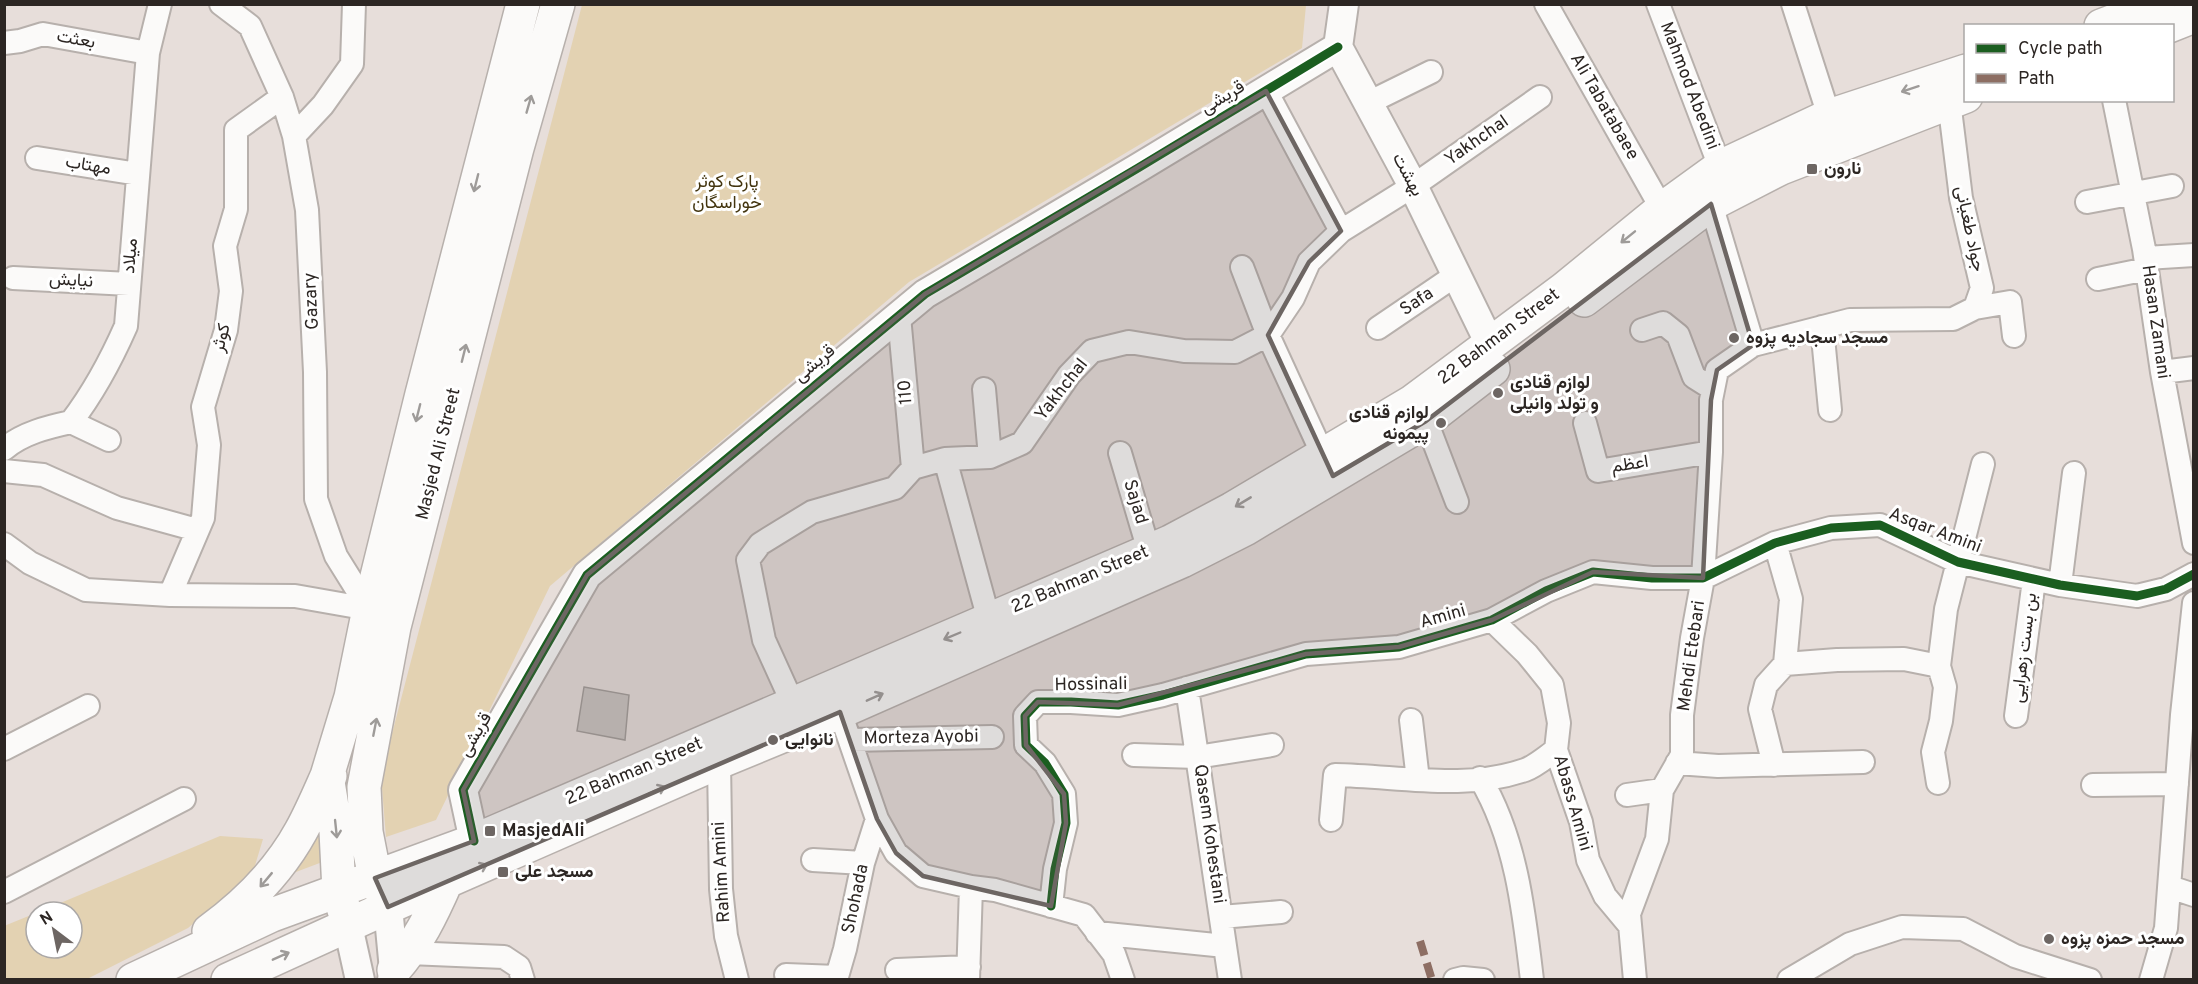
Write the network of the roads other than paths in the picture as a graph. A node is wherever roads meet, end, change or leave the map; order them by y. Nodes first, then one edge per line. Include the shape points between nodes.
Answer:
1 (160, 4) edge
2 (220, 4) edge
3 (354, 4) edge
4 (523, 4) edge
5 (558, 4) edge
6 (1344, 4) edge
7 (1546, 4) edge
8 (1658, 4) edge
9 (1793, 4) edge
10 (2158, 4) edge
11 (2116, 16) edge
12 (2193, 16) edge
13 (2174, 24) edge
14 (4, 43) edge
15 (1338, 47) junction
16 (148, 53) junction
17 (1964, 71) edge
18 (1431, 72) dead end
19 (1266, 91) junction
20 (282, 97) junction
21 (1540, 98) dead end
22 (1957, 99) edge
23 (2115, 102) edge
24 (1368, 103) junction
25 (1829, 116) junction
26 (294, 136) junction
27 (502, 145) junction
28 (38, 158) dead end
29 (1720, 167) junction
30 (138, 174) junction
31 (1413, 186) junction
32 (2172, 186) dead end
33 (2133, 193) junction
34 (2087, 202) dead end
35 (1711, 204) junction
36 (1662, 209) junction
37 (1341, 231) junction
38 (2193, 255) edge
39 (2146, 264) junction
40 (1242, 267) dead end
41 (1456, 275) junction
42 (13, 278) dead end
43 (2098, 279) dead end
44 (129, 284) junction
45 (1975, 308) junction
46 (899, 316) junction
47 (1822, 327) junction
48 (1378, 328) dead end
49 (1642, 330) dead end
50 (1268, 335) junction
51 (2014, 336) dead end
52 (1490, 344) junction
53 (1753, 345) junction
54 (2193, 368) edge
55 (2162, 372) junction
56 (984, 389) dead end
57 (1713, 389) junction
58 (1830, 410) dead end
59 (1426, 421) junction
60 (71, 422) junction
61 (1585, 423) dead end
62 (109, 440) dead end
63 (4, 449) edge
64 (1711, 452) junction
65 (1120, 453) dead end
66 (1323, 455) junction
67 (990, 457) junction
68 (945, 459) junction
69 (1983, 464) dead end
70 (913, 468) junction
71 (4, 471) edge
72 (2074, 473) dead end
73 (1294, 486) junction
74 (1457, 502) dead end
75 (197, 530) junction
76 (1775, 543) junction
77 (2193, 543) edge
78 (4, 544) edge
79 (1149, 551) junction
80 (1959, 562) junction
81 (2193, 574) edge
82 (1703, 578) junction
83 (2034, 580) junction
84 (2060, 585) junction
85 (170, 595) junction
86 (2193, 603) edge
87 (369, 609) junction
88 (989, 620) junction
89 (1492, 620) junction
90 (1785, 664) junction
91 (1939, 666) junction
92 (1187, 688) junction
93 (793, 704) junction
94 (88, 706) dead end
95 (2016, 716) dead end
96 (2188, 716) edge
97 (1411, 720) dead end
98 (845, 726) junction
99 (992, 737) dead end
100 (1272, 745) dead end
101 (4, 749) edge
102 (1556, 750) junction
103 (1134, 755) dead end
104 (1197, 757) junction
105 (719, 762) junction
106 (1863, 762) dead end
107 (1677, 763) junction
108 (1774, 765) junction
109 (327, 776) junction
110 (366, 776) junction
111 (1480, 778) junction
112 (1418, 780) junction
113 (1938, 783) dead end
114 (2093, 784) dead end
115 (2177, 784) junction
116 (1662, 790) junction
117 (1627, 795) dead end
118 (184, 799) dead end
119 (877, 819) junction
120 (1331, 820) dead end
121 (366, 832) junction
122 (464, 845) junction
123 (813, 860) dead end
124 (862, 863) junction
125 (446, 882) junction
126 (971, 887) junction
127 (2170, 887) junction
128 (339, 891) junction
129 (4, 892) edge
130 (382, 892) junction
131 (2193, 895) edge
132 (1051, 906) junction
133 (1281, 912) dead end
134 (1221, 917) junction
135 (348, 926) junction
136 (1630, 926) junction
137 (1097, 933) junction
138 (1225, 946) junction
139 (162, 965) junction
140 (398, 967) edge
141 (1827, 969) edge
142 (897, 970) dead end
143 (968, 973) edge
144 (786, 975) dead end
145 (836, 978) edge
146 (133, 980) edge
147 (228, 980) edge
148 (360, 980) edge
149 (523, 980) edge
150 (737, 980) edge
151 (1122, 980) edge
152 (1230, 980) edge
153 (1455, 980) edge
154 (1483, 980) edge
155 (1532, 980) edge
156 (1635, 980) edge
157 (1789, 980) edge
158 (2090, 980) edge
159 (2151, 980) edge

1 - 16 street, میلاد
2 - 20 street, Gazary via 250,26
3 - 26 street via 352,64 323,105
4 - 27 main road, Masjed Ali Street
27 -> 5 main road, Masjed Ali Street
6 - 15 street
7 - 36 street, Ali Tabatabaee
8 - 29 street, Mahmod Abedini
9 - 25 street
10 - 11 main road
12 - 13 main road
14 - 16 street, بعثت via 43,34
15 - 19 street, قریشی
15 - 24 street, بهشت
16 - 30 street, میلاد
17 -> 25 main road, 22 Bahman Street
18 - 24 street
19 - 37 street
19 - 46 street, قریشی via 925,294
20 - 26 street, Gazary
20 - 75 street, کوثر via 236,130 236,209 225,246 231,291 226,330 203,407 209,445 203,518
21 - 31 street, Yakhchal
22 - 35 main road, 22 Bahman Street via 1781,168
22 - 45 street, جواد طغیانی via 1961,198 1982,288
23 - 33 street, Hasan Zamani
24 - 31 street, بهشت
25 - 29 main road, 22 Bahman Street
26 - 87 street, Gazary via 307,210 316,499 336,556
27 -> 87 main road, Masjed Ali Street
110 -> 27 main road, Masjed Ali Street via 394,627
28 - 30 street, مهتاب
29 - 36 main road, 22 Bahman Street
30 - 44 street, میلاد
31 - 37 street, Yakhchal
31 - 41 street, بهشت
32 - 33 street
33 - 34 street
33 - 39 street, Hasan Zamani
35 - 53 street
35 - 59 main road, 22 Bahman Street
36 -> 52 main road, 22 Bahman Street
37 - 50 street, Yakhchal via 1309,262 1293,298
38 - 39 street
39 - 43 street
39 - 55 street, Hasan Zamani
40 - 50 street
41 - 48 street, Safa
41 - 52 street, بهشت
42 - 44 street, نیایش
44 - 60 street, میلاد via 126,326 110,361
45 - 47 street via 1953,319 1850,320
45 - 51 street via 2010,302
46 - 70 street, 110
46 - 122 street, قریشی via 587,575 463,790
47 - 53 street
47 - 58 street
49 - 57 street via 1663,323 1678,335 1694,377
50 - 66 street
50 - 67 street, Yakhchal via 1235,352 1184,351 1129,342 1092,351 1069,375 1022,443
52 - 66 main road, 22 Bahman Street via 1412,402
53 - 57 street, Mehdi Etebari via 1717,370
54 - 55 street
55 - 77 street, Hasan Zamani
56 - 67 street
57 - 64 street, Mehdi Etebari
59 - 73 main road, 22 Bahman Street
59 - 74 street
60 - 62 street
60 - 63 street via 45,427
61 - 64 street, اعظم via 1598,471
64 - 82 street, Mehdi Etebari
65 - 79 street, Sajad
66 - 73 main road, 22 Bahman Street
67 - 68 street, Yakhchal
68 - 70 street, Yakhchal
68 - 88 street
69 - 80 street
70 - 93 street, Yakhchal via 896,488 812,512 760,544 748,560 764,640
71 - 75 street via 44,475 117,508
72 - 84 street
73 -> 79 main road, 22 Bahman Street via 1232,509
98 -> 73 main road, 22 Bahman Street via 1245,528
75 - 85 street, کوثر
76 - 80 street, Asqar Amini via 1831,528 1880,525
76 - 82 street, Asqar Amini
76 - 90 street via 1791,599
78 - 85 street via 30,563 86,590
79 - 88 main road, 22 Bahman Street
80 - 83 street, Asqar Amini
80 - 91 street via 1946,609
81 - 84 street, Asqar Amini via 2166,589 2137,596
82 - 89 street, Amini via 1593,572 1546,591
82 - 107 street, Mehdi Etebari via 1682,715 1682,754
83 - 84 street, Asqar Amini
83 - 95 street, بن بست زهرایی
85 - 87 street via 295,596
86 - 96 street
87 - 109 main road, Masjed Ali Street via 351,697
88 -> 93 main road, 22 Bahman Street
89 - 92 street, Amini via 1399,646 1306,654
89 - 102 street, Abass Amini via 1552,684 1559,723
90 - 91 street via 1904,659
90 - 108 street via 1766,685 1760,709
91 - 113 street via 1945,687 1933,753
92 - 104 street, Qasem Kohestani
92 - 132 street, Hossinali via 1118,705 1038,702 1025,716 1026,744 1045,764 1064,794 1066,823
93 - 122 main road, 22 Bahman Street
94 - 101 street
96 - 115 street
97 - 112 street
98 - 99 street, Morteza Ayobi
98 - 105 main road, 22 Bahman Street
98 - 119 street
100 - 104 street
102 - 111 street via 1527,769
102 - 136 street, Abass Amini via 1581,822 1588,860 1605,896
103 - 104 street
104 - 134 street, Qasem Kohestani
125 -> 105 main road, 22 Bahman Street
105 - 150 street, Rahim Amini via 721,889 726,936
106 - 108 street
107 - 108 street
107 - 116 street, Mehdi Etebari
109 - 110 main road
109 -> 128 main road via 336,831
109 -> 139 main road, Masjed Ali Street via 300,832 262,886 232,914
110 - 121 main road, Masjed Ali Street
111 - 112 street via 1451,782
111 - 155 street via 1503,825 1524,914
112 - 120 street via 1335,774
114 - 115 street
115 - 127 street
116 - 117 street
116 - 136 street, Mehdi Etebari via 1657,839 1629,914
118 - 129 street
119 - 124 street, Shohada
119 - 126 street via 896,853 923,876
121 - 122 main road via 403,849
121 - 130 main road, Masjed Ali Street
122 - 130 main road, 22 Bahman Street
123 - 124 street
124 - 145 street, Shohada
125 - 130 main road, 22 Bahman Street
125 - 140 main road via 426,926
126 - 132 street
126 - 143 street
127 - 131 street
127 - 159 street via 2166,927
128 - 130 main road, 22 Bahman Street
128 - 135 main road
128 - 139 main road, 22 Bahman Street via 272,915
130 - 135 main road, 22 Bahman Street
130 - 140 street
132 - 137 street via 1084,915
133 - 134 street
134 - 138 street, Qasem Kohestani
147 -> 135 main road, 22 Bahman Street
135 - 148 street
136 - 156 street, Mehdi Etebari
137 - 138 street
137 - 151 street via 1114,954
138 - 152 street, Qasem Kohestani
139 - 146 main road, 22 Bahman Street
140 - 149 street via 504,957 519,967
141 - 157 street
141 - 158 street via 1850,944 1902,927 1963,928 2015,956
142 - 143 street
144 - 145 street
153 - 154 street

